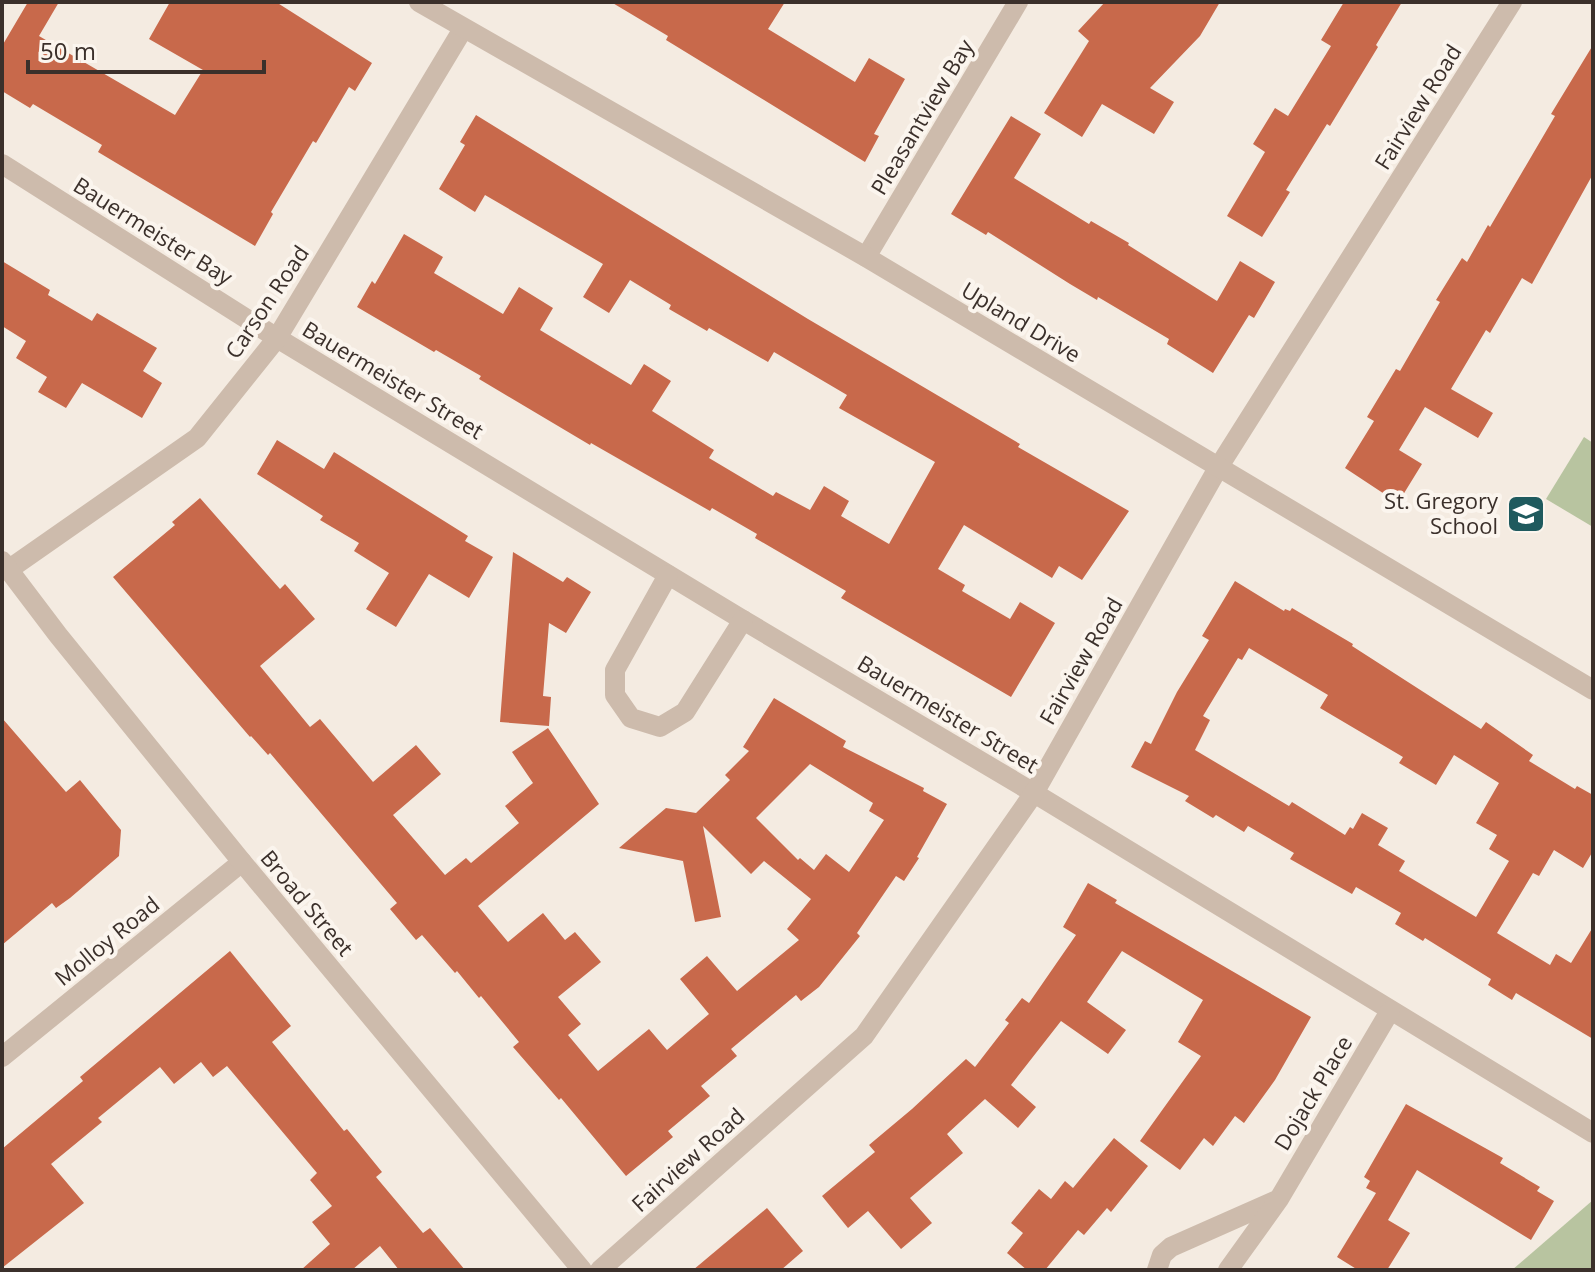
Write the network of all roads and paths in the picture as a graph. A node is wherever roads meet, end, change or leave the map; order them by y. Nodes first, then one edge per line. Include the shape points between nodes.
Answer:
1 (419, 2) edge
2 (1018, 2) edge
3 (1512, 2) edge
4 (463, 29) junction
5 (2, 164) edge
6 (866, 257) junction
7 (277, 338) junction
8 (1218, 468) junction
9 (5, 565) edge
10 (668, 575) junction
11 (743, 620) junction
12 (1593, 690) edge
13 (1034, 793) junction
14 (242, 862) junction
15 (1390, 1011) junction
16 (2, 1057) edge
17 (1593, 1133) edge
18 (1279, 1199) junction
19 (582, 1270) edge
20 (600, 1270) edge
21 (1157, 1270) edge
22 (1228, 1270) edge

1 - 4 street, Upland Drive
2 - 6 street, Pleasantview Bay
3 - 8 street, Fairview Road
4 - 6 street, Upland Drive
4 - 7 street, Carson Road
5 - 7 street, Bauermeister Bay
6 - 8 street, Upland Drive
7 - 9 street, Carson Road via 197,438
7 - 10 street, Bauermeister Street
8 - 12 street, Upland Drive
8 - 13 street, Fairview Road
9 - 14 street, Broad Street
10 - 11 street, Bauermeister Street
10 - 11 street via 615,670 615,695 631,718 660,727 685,712
11 - 13 street, Bauermeister Street
13 - 15 street, Bauermeister Street
13 - 20 street, Fairview Road via 864,1036
14 - 16 street, Molloy Road
14 - 19 street, Broad Street
15 - 17 street, Bauermeister Street
15 - 18 street, Dojack Place
18 - 21 street via 1171,1247
18 - 22 street, Dojack Place

